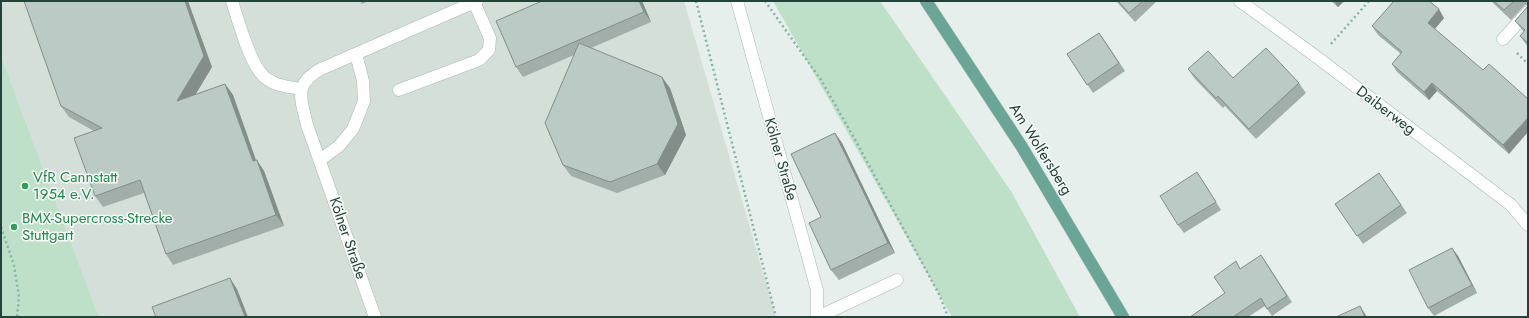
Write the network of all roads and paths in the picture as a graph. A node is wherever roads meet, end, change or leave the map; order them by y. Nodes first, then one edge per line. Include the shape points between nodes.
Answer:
1 (696, 1) edge
2 (737, 1) edge
3 (765, 1) edge
4 (926, 1) edge
5 (1240, 1) edge
6 (1369, 1) edge
7 (475, 2) edge
8 (235, 3) edge
9 (1528, 12) edge
10 (1503, 39) dead end
11 (356, 54) junction
12 (1318, 58) junction
13 (302, 89) junction
14 (399, 90) dead end
15 (320, 160) junction
16 (1528, 225) edge
17 (1, 227) edge
18 (897, 280) dead end
19 (17, 317) edge
20 (375, 317) edge
21 (776, 317) edge
22 (817, 317) edge
23 (948, 317) edge
24 (1123, 317) edge

1 - 21 path
2 - 22 street, Kölner Straße via 817,290
3 - 23 path via 821,80 935,288
4 - 24 main road, Am Wolfersberg via 1022,147
5 - 12 street, Daiberweg
6 - 12 path
7 - 11 street
7 - 14 street via 490,38 489,50 478,60
8 - 13 street via 252,60 260,74 285,87
9 - 10 street
11 - 13 street via 311,74 304,81
11 - 15 street via 363,82 364,101 353,129 339,146
12 - 16 street, Daiberweg via 1511,205
13 - 15 street, Kölner Straße via 307,125
15 - 20 street, Kölner Straße
17 - 19 path via 14,265 19,297
18 - 22 street

